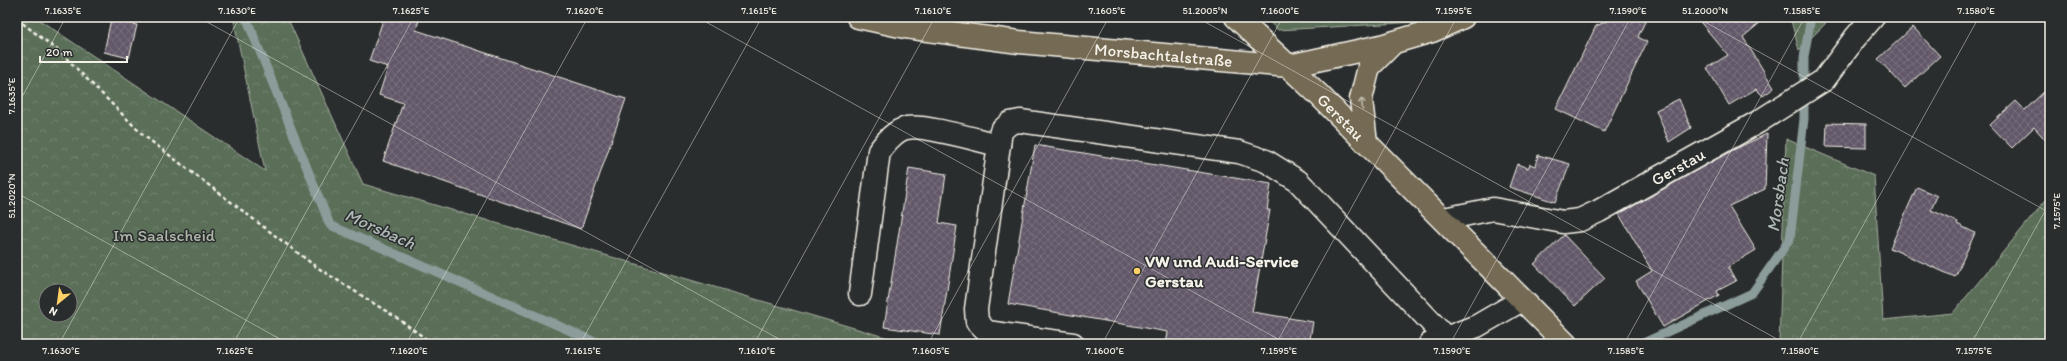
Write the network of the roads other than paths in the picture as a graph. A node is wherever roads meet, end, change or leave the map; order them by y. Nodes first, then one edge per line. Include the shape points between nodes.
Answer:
1 (858, 17) edge
2 (1236, 17) edge
3 (1463, 17) edge
4 (1873, 17) edge
5 (1393, 43) junction
6 (1289, 66) junction
7 (1366, 143) junction
8 (999, 145) junction
9 (1444, 219) junction
10 (860, 294) dead end
11 (1522, 300) junction
12 (1438, 341) edge
13 (1565, 343) edge
14 (1073, 344) edge

1 - 6 main road, Morsbachtalstraße via 905,27 1019,42
2 - 6 main road, Gerstau
3 - 5 main road, Morsbachtalstraße via 1432,31
4 - 9 street, Gerstau via 1824,80 1778,110 1580,220 1563,222 1493,209
5 - 6 main road, Morsbachtalstraße
7 -> 5 main road via 1361,99 1369,67
6 - 7 main road, Gerstau
7 - 9 main road, Gerstau
8 - 10 street via 923,128 907,128 889,138 879,151
8 - 12 street via 1001,130 1010,123 1020,121 1238,152 1266,162 1298,181
8 - 14 street via 976,322 987,332
9 - 11 main road, Gerstau
11 - 12 street via 1476,326
11 - 13 main road, Gerstau

